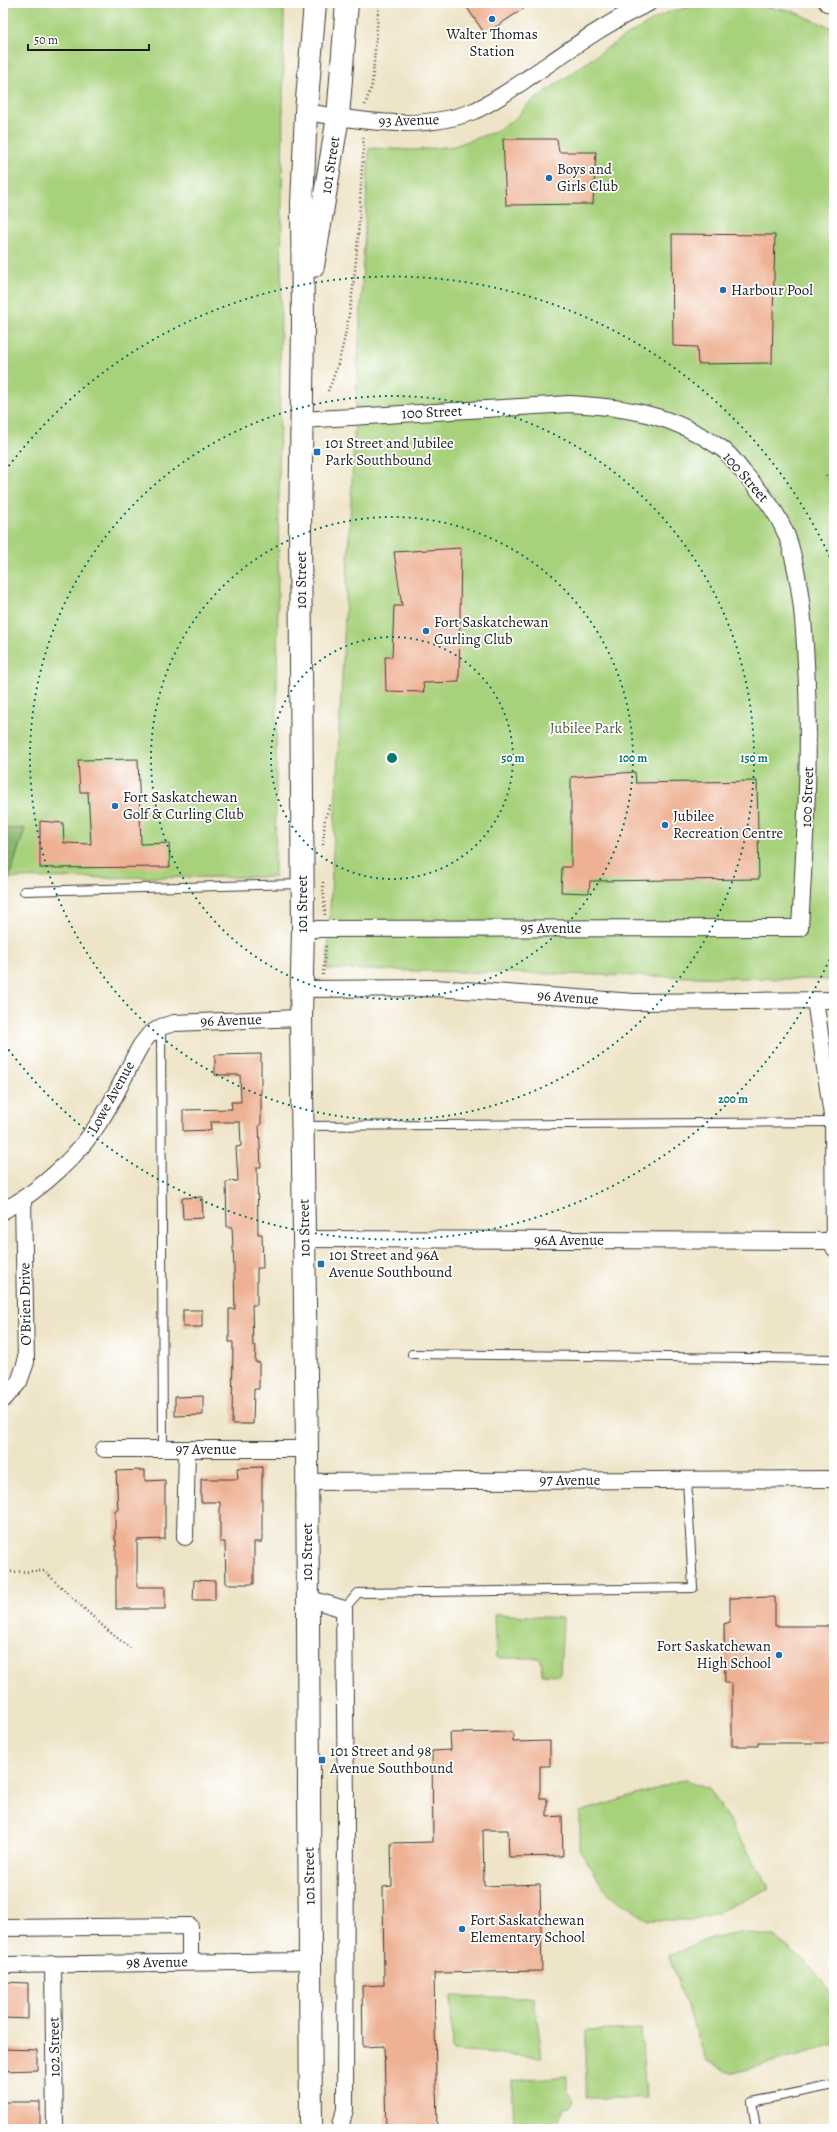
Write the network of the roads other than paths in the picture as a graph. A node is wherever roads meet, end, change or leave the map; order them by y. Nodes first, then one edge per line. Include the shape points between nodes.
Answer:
1 (315, 3) edge
2 (347, 3) edge
3 (649, 3) edge
4 (827, 3) edge
5 (834, 6) edge
6 (306, 112) junction
7 (338, 117) junction
8 (303, 326) junction
9 (301, 420) junction
10 (302, 884) junction
11 (24, 891) dead end
12 (800, 928) joint
13 (303, 929) junction
14 (312, 989) junction
15 (814, 1000) junction
16 (834, 1000) edge
17 (301, 1018) junction
18 (161, 1027) junction
19 (833, 1122) edge
20 (302, 1126) junction
21 (23, 1200) junction
22 (3, 1211) edge
23 (304, 1239) junction
24 (834, 1241) edge
25 (834, 1248) edge
26 (412, 1354) dead end
27 (834, 1358) edge
28 (3, 1400) edge
29 (104, 1449) dead end
30 (163, 1449) junction
31 (187, 1449) junction
32 (307, 1449) junction
33 (834, 1479) edge
34 (687, 1480) junction
35 (307, 1482) junction
36 (185, 1537) dead end
37 (307, 1598) junction
38 (344, 1609) junction
39 (3, 1928) edge
40 (190, 1961) junction
41 (310, 1961) junction
42 (53, 1964) junction
43 (3, 1965) edge
44 (834, 2085) edge
45 (55, 2129) edge
46 (311, 2129) edge
47 (340, 2129) edge
48 (756, 2129) edge

1 - 6 street, 101 Street
2 - 7 street, 101 Street
3 - 7 street, 93 Avenue via 597,31 494,101 473,111 430,122 399,123
4 - 5 street
6 - 7 street, 93 Avenue
6 - 8 street, 101 Street via 302,204
7 - 8 street, 101 Street
8 - 9 street, 101 Street
9 - 10 street, 101 Street
9 - 12 street, 100 Street via 569,404 611,406 646,412 683,426 722,448 764,496 779,520 790,544 803,608 809,715
10 - 11 lane
10 - 13 street, 101 Street
12 - 13 street, 95 Avenue
13 - 14 street, 101 Street
14 - 15 street, 96 Avenue via 434,988 635,1002
14 - 17 street, 101 Street
15 - 16 street, 96 Avenue
15 - 19 street
17 - 18 street, 96 Avenue via 188,1021
17 - 20 street, 101 Street
18 - 21 street, Lowe Avenue via 141,1045 103,1117 89,1137 58,1170
18 - 30 lane
19 - 20 lane
19 - 24 street
20 - 23 street, 101 Street
21 - 22 street, Lowe Avenue
21 - 28 street, O'Brien Drive via 26,1362 18,1382
23 - 24 street, 96A Avenue
23 - 32 street, 101 Street
24 - 25 street
26 - 27 lane
29 - 30 street, 97 Avenue
30 - 31 street, 97 Avenue
31 - 32 street, 97 Avenue
31 - 36 street
32 - 35 street, 101 Street
33 - 34 street, 97 Avenue
34 - 35 street, 97 Avenue
34 - 38 lane via 693,1588 358,1593
35 - 37 street, 101 Street
37 - 38 street
37 - 41 street, 101 Street
38 - 47 street via 345,2109
39 - 40 street via 190,1926
40 - 41 street, 98 Avenue
40 - 42 street, 98 Avenue
41 - 46 street, 101 Street
42 - 43 street, 98 Avenue
42 - 45 street, 102 Street
44 - 48 lane via 752,2102

